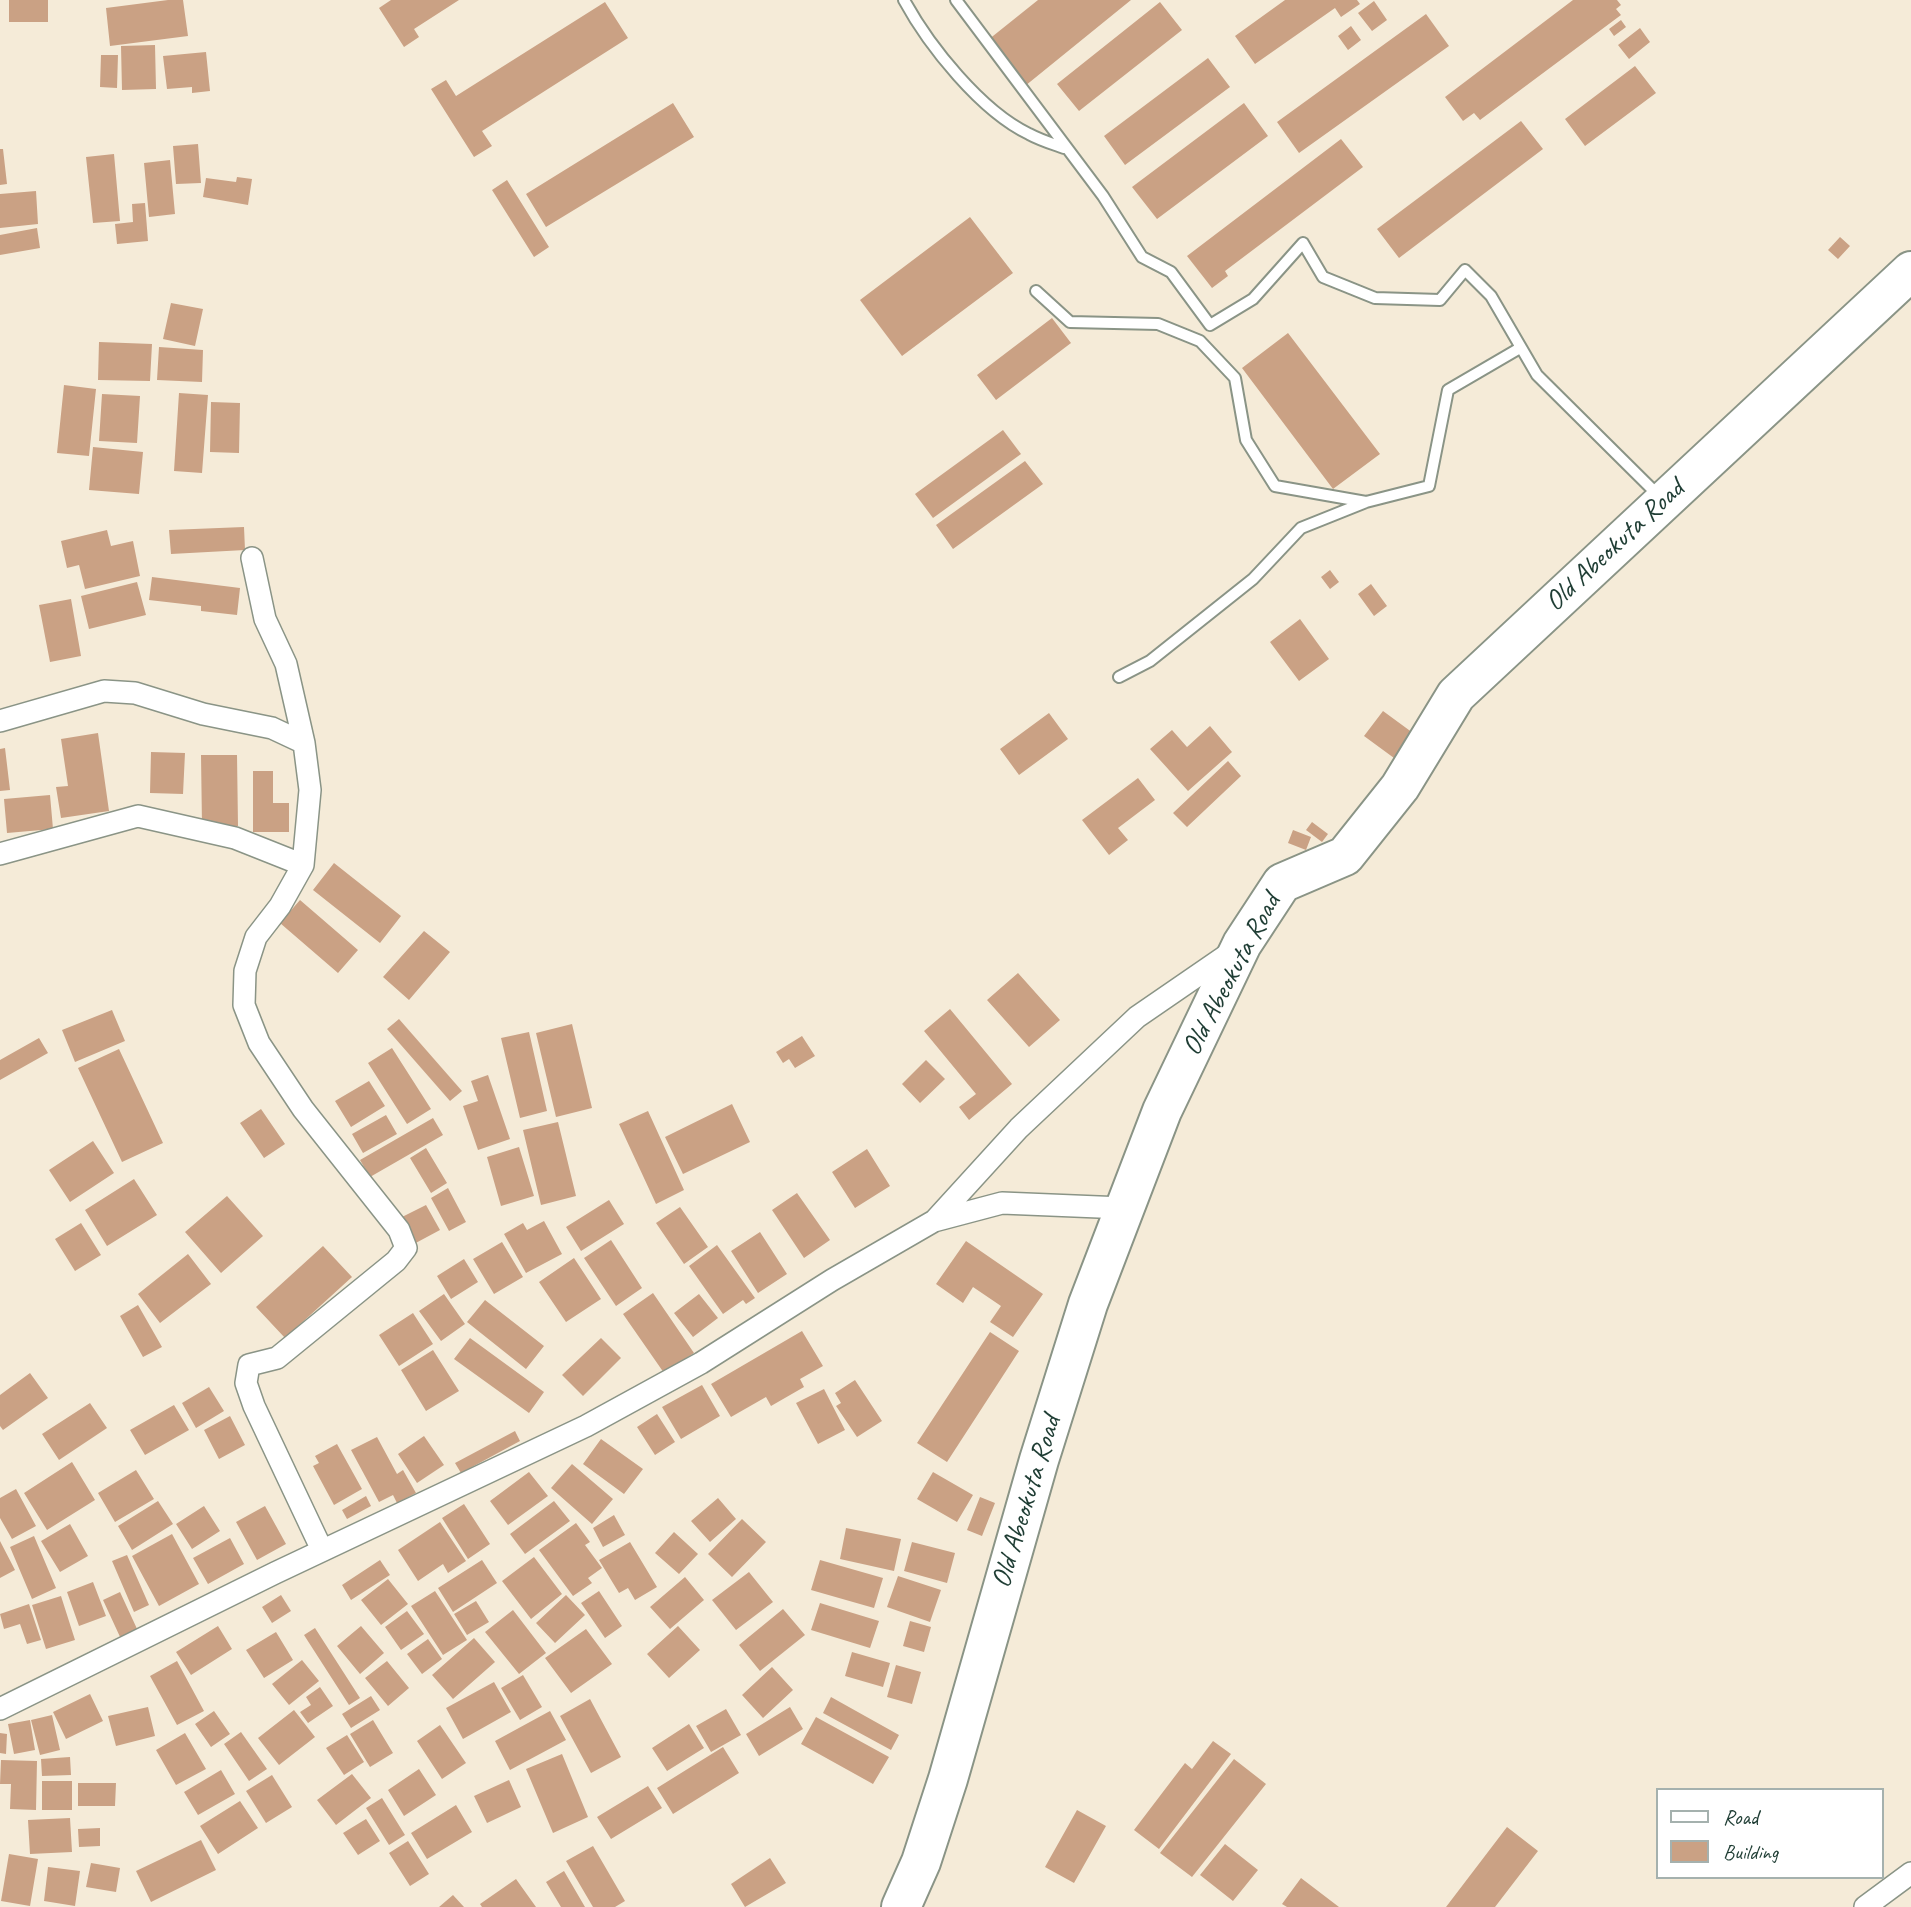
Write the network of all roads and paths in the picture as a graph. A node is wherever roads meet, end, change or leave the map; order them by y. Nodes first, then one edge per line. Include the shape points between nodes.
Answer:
1 (904, 0) edge
2 (956, 0) edge
3 (1067, 149) junction
4 (1911, 271) edge
5 (1036, 291) dead end
6 (1520, 348) junction
7 (1663, 501) junction
8 (1366, 502) junction
9 (252, 558) dead end
10 (1119, 677) dead end
11 (0, 721) edge
12 (304, 743) junction
13 (0, 855) edge
14 (303, 865) junction
15 (1242, 944) junction
16 (1123, 1208) junction
17 (934, 1221) junction
18 (323, 1550) junction
19 (0, 1709) edge
20 (1911, 1873) edge
21 (901, 1907) edge
22 (1865, 1907) edge

1 - 3 lane via 922,33 988,104 1027,134
2 - 3 lane
3 - 6 lane via 1142,257 1171,272 1210,325 1252,299 1303,243 1323,277 1375,298 1440,300 1465,270 1491,296
4 - 7 highway, Old Abeokuta Road
5 - 8 lane via 1070,322 1158,324 1200,341 1235,378 1246,440 1275,486
6 - 7 lane via 1537,375
6 - 8 lane via 1448,390 1429,486
7 - 15 highway, Old Abeokuta Road via 1456,695 1400,787 1345,856 1282,883
8 - 10 lane via 1301,528 1254,579 1150,661
9 - 12 street via 265,619 286,664
11 - 12 street via 104,691 135,694 272,728
12 - 14 street via 310,790
13 - 14 street via 138,816 235,838
14 - 18 street via 256,937 244,971 244,1005 259,1043 303,1108 399,1230 406,1248 277,1358 249,1365 246,1383 254,1406
15 - 16 highway, Old Abeokuta Road via 1167,1099
15 - 17 street via 1137,1017 1020,1128
16 - 17 street via 1002,1203
16 - 21 highway, Old Abeokuta Road via 1039,1460 948,1779 921,1863
17 - 18 street via 701,1363 597,1420
18 - 19 street
20 - 22 street

